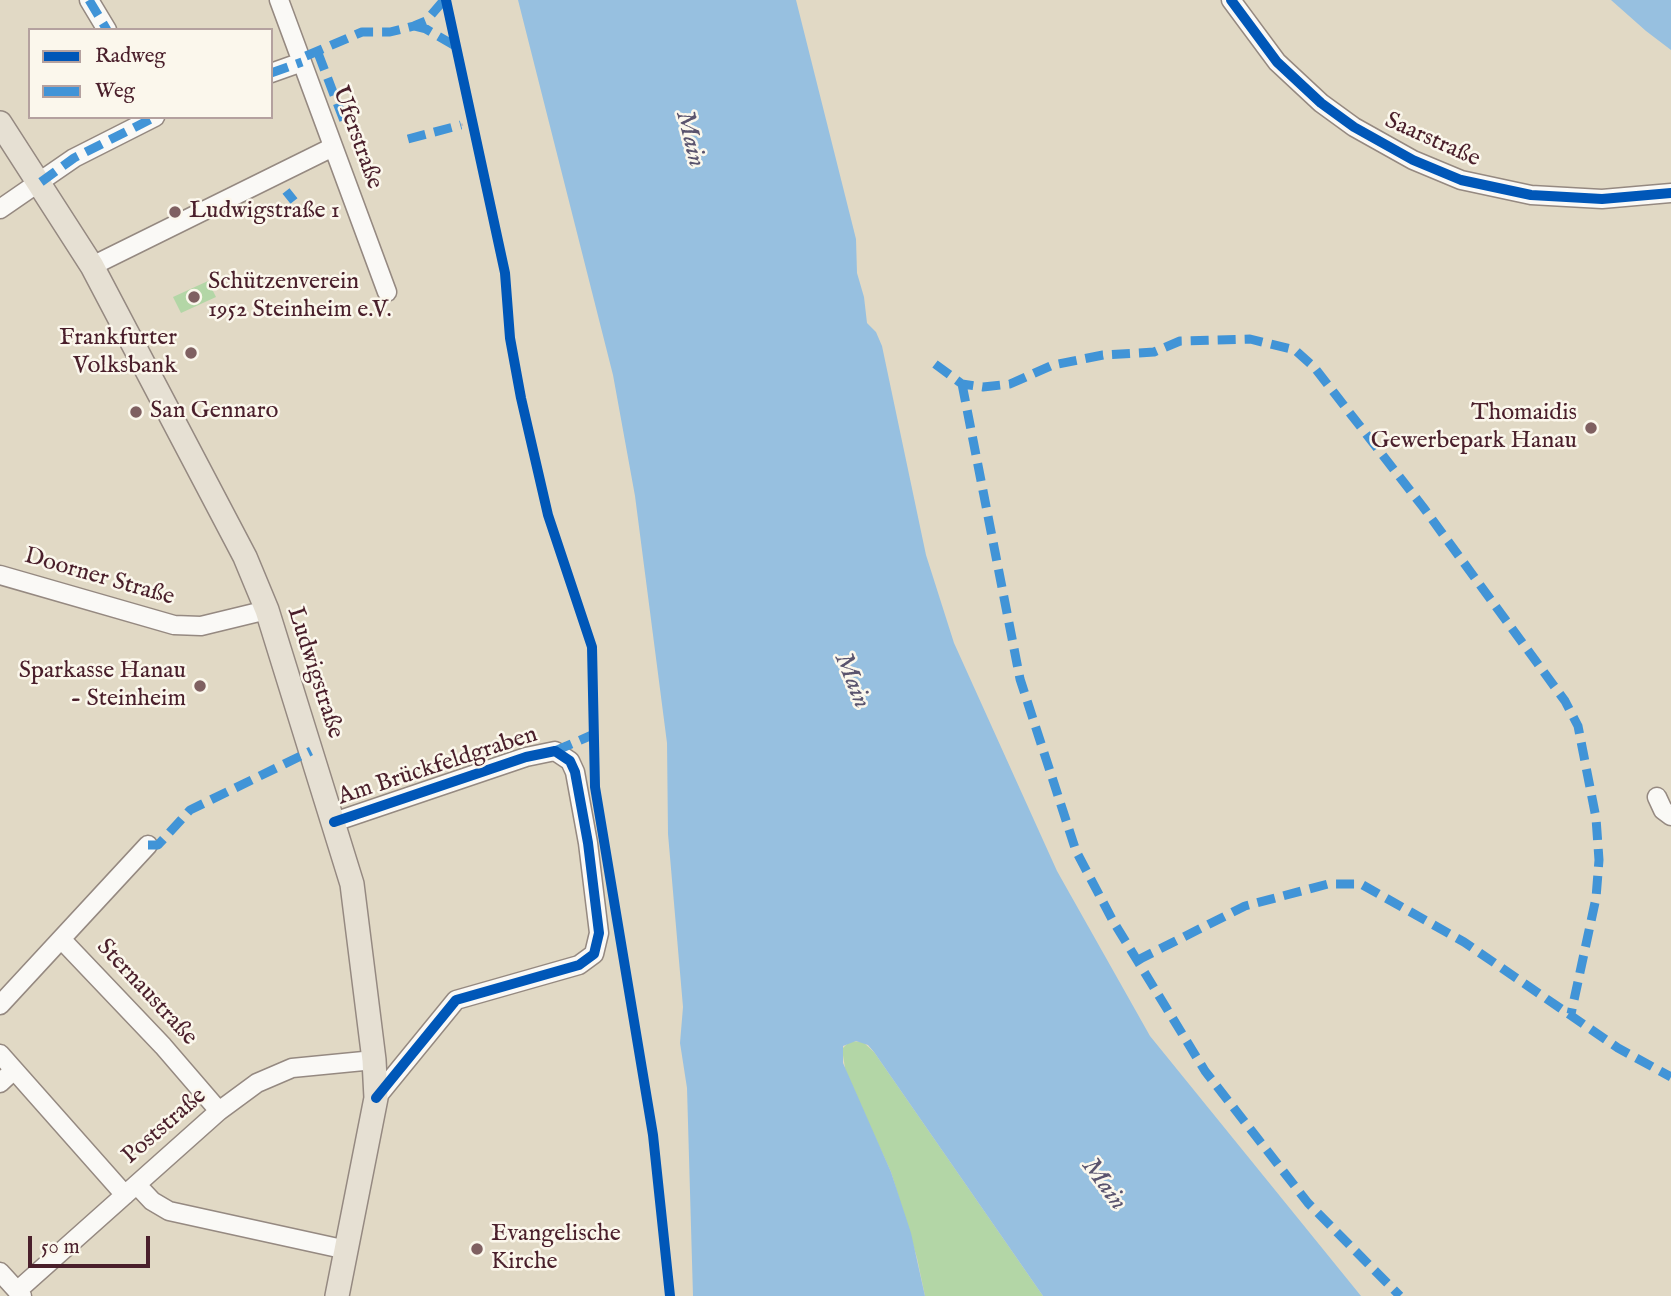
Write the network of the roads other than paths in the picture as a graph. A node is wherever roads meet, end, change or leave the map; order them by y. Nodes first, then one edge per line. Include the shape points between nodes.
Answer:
1 (89, 0) edge
2 (279, 0) edge
3 (1231, 0) edge
4 (106, 28) edge
5 (302, 62) junction
6 (273, 72) edge
7 (151, 119) edge
8 (0, 123) edge
9 (333, 147) junction
10 (41, 182) junction
11 (1671, 193) edge
12 (0, 209) edge
13 (92, 266) junction
14 (387, 292) dead end
15 (0, 575) edge
16 (267, 610) junction
17 (1657, 797) dead end
18 (1671, 816) edge
19 (334, 822) junction
20 (148, 845) dead end
21 (63, 941) junction
22 (0, 1005) edge
23 (0, 1054) edge
24 (374, 1060) junction
25 (14, 1070) junction
26 (0, 1083) edge
27 (376, 1098) junction
28 (219, 1111) junction
29 (131, 1190) junction
30 (347, 1250) junction
31 (0, 1272) edge
32 (19, 1293) edge
33 (337, 1296) edge

1 - 4 street
2 - 5 street, Uferstraße
3 - 11 street, Saarstraße via 1299,84 1354,128 1413,160 1461,180 1531,195 1602,199
5 - 6 street
5 - 9 street, Uferstraße
7 - 10 street via 74,158
8 - 10 main road, Ludwigstraße
9 - 13 street
9 - 14 street, Uferstraße
10 - 12 street
10 - 13 main road, Ludwigstraße
13 - 16 main road, Ludwigstraße via 231,527
15 - 16 street, Doorner Straße via 174,625 201,626
16 - 19 main road, Ludwigstraße
17 - 18 street
19 - 24 main road, Ludwigstraße via 355,900
19 - 27 street, Am Brückfeldgraben via 555,751 570,761 575,772 589,856 599,933 598,948 590,958 456,1000
20 - 21 street
21 - 22 street
21 - 28 street, Sternaustraße
23 - 25 street
24 - 27 main road, Ludwigstraße
24 - 28 street, Poststraße via 286,1070 257,1083
25 - 26 street
25 - 29 street
27 - 30 main road, Ludwigstraße
28 - 29 street, Poststraße
29 - 30 street via 169,1211
29 - 32 street, Poststraße
30 - 33 main road, Ludwigstraße
31 - 32 street

